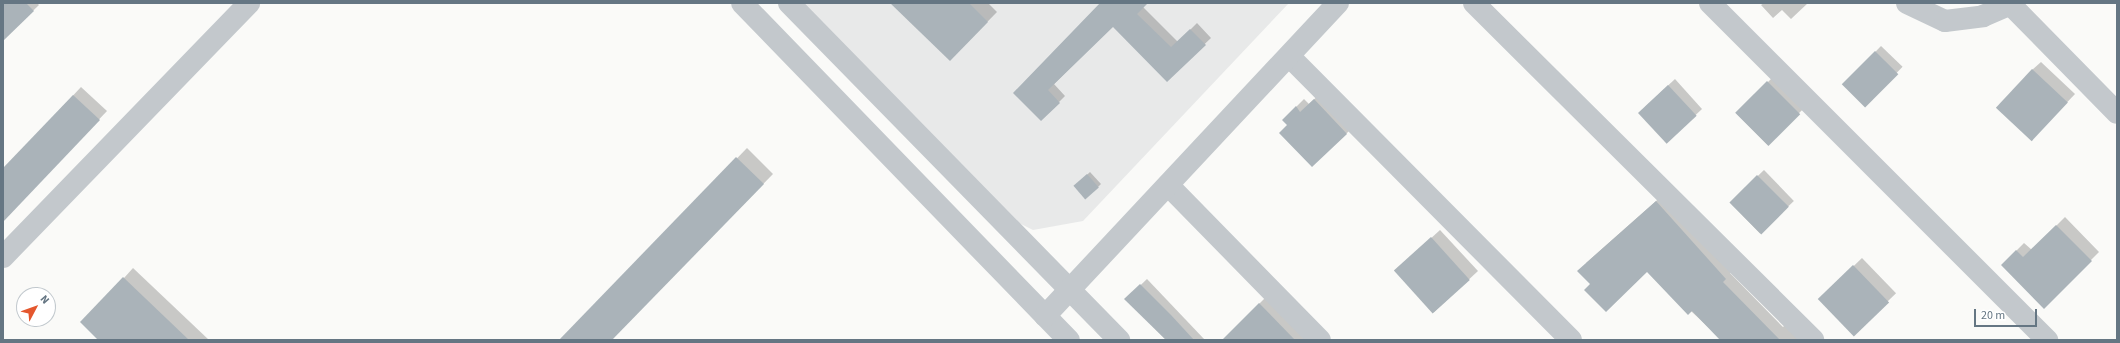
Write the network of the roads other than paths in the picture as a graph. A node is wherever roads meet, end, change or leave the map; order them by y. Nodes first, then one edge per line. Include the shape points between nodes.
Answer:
1 (249, 3) edge
2 (742, 3) edge
3 (789, 3) edge
4 (1338, 3) edge
5 (1474, 3) edge
6 (1710, 3) edge
7 (1907, 3) edge
8 (2013, 4) edge
9 (1289, 56) junction
10 (2117, 113) edge
11 (1168, 185) junction
12 (3, 257) edge
13 (1070, 290) junction
14 (1045, 316) junction
15 (1069, 340) edge
16 (1119, 340) edge
17 (1320, 340) edge
18 (1572, 340) edge
19 (1812, 340) edge
20 (2047, 340) edge

1 - 12 street
2 - 14 street
3 - 13 street
4 - 9 street
5 - 19 street
6 - 20 street
7 - 8 street via 1945,21 1983,16
8 - 10 street
9 - 11 street
9 - 18 street
11 - 13 street
11 - 17 street
13 - 14 street
13 - 16 street
14 - 15 street

